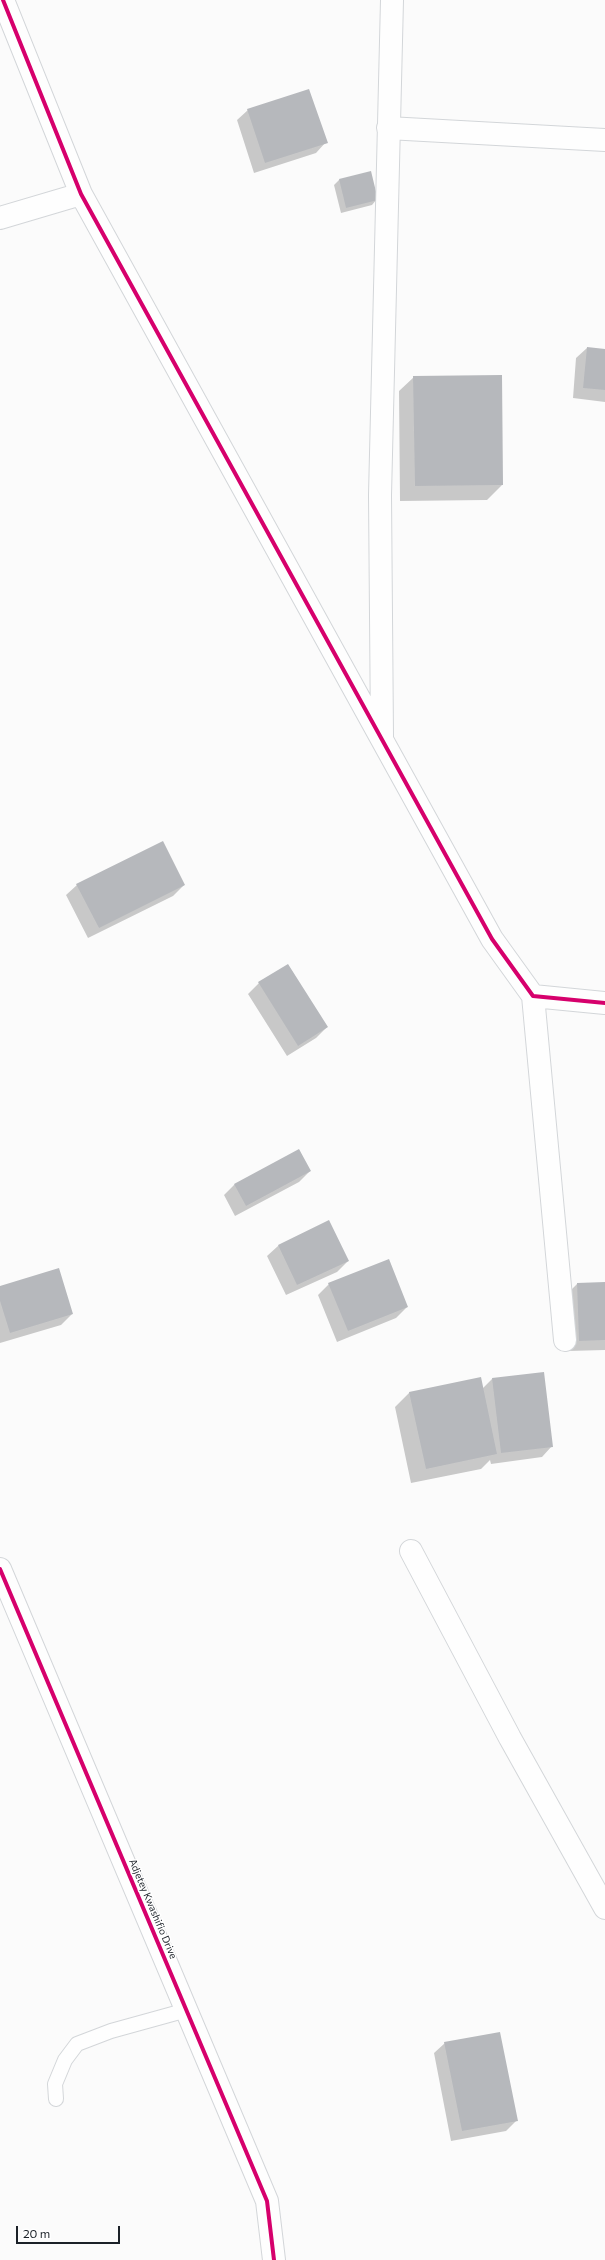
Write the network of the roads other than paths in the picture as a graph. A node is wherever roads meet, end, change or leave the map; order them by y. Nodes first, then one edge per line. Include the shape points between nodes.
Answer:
1 (3, 0) edge
2 (392, 0) edge
3 (388, 128) junction
4 (605, 140) edge
5 (81, 194) junction
6 (0, 218) edge
7 (382, 739) junction
8 (533, 996) junction
9 (605, 1003) edge
10 (565, 1340) dead end
11 (411, 1551) dead end
12 (0, 1569) edge
13 (605, 1908) edge
14 (187, 2010) junction
15 (56, 2099) dead end
16 (274, 2260) edge

1 - 5 street
2 - 3 street
3 - 4 street
3 - 7 street via 380,495
5 - 6 street
5 - 7 street
7 - 8 street via 492,939
8 - 9 street
8 - 10 street
11 - 13 street via 510,1738
12 - 14 street, Adjetey Kwashifio Drive
14 - 15 lane via 111,2030 77,2044 65,2060 55,2084
14 - 16 street, Adjetey Kwashifio Drive via 267,2201

